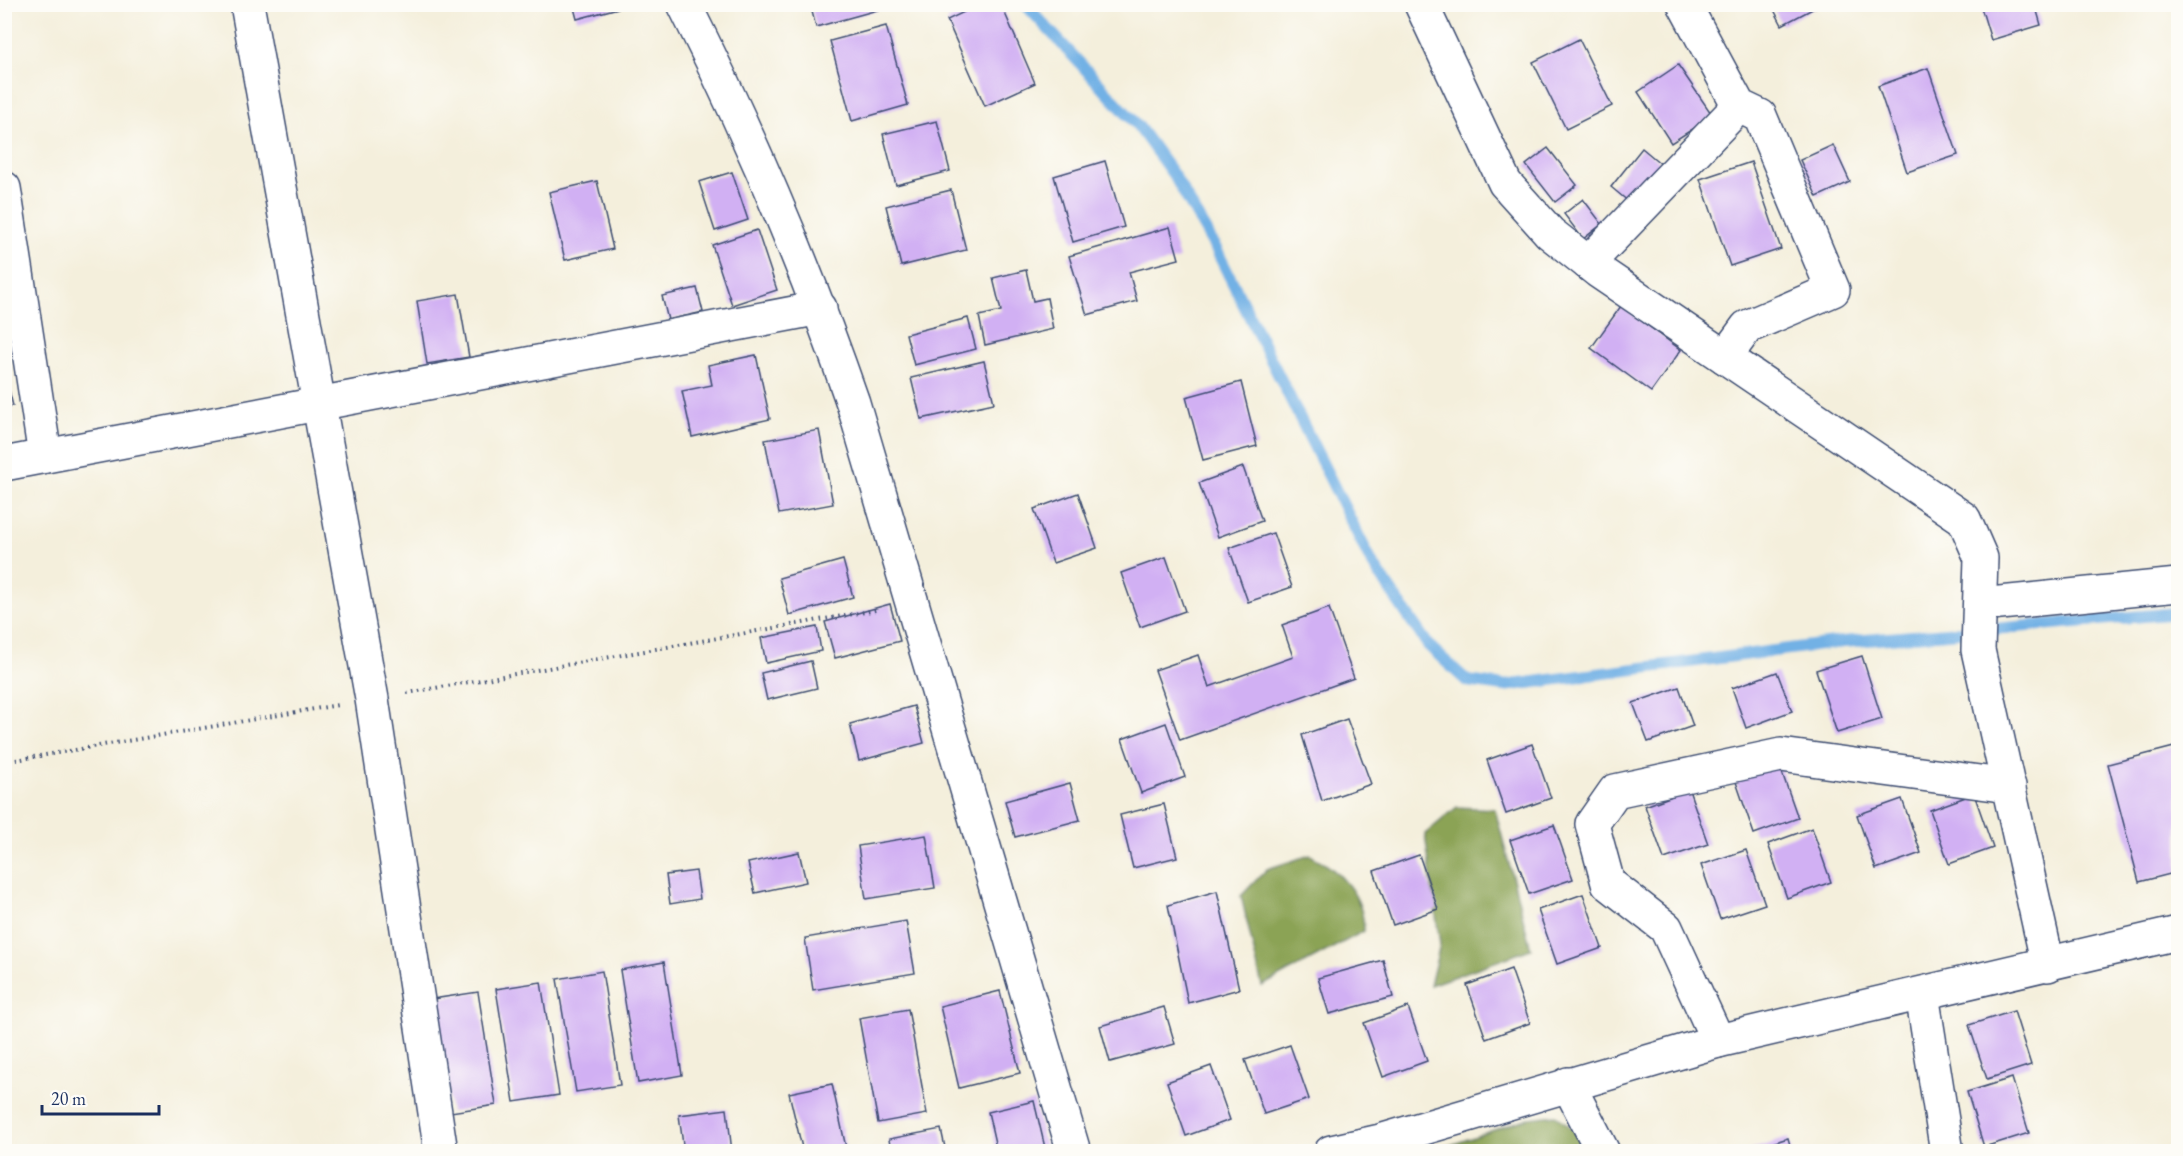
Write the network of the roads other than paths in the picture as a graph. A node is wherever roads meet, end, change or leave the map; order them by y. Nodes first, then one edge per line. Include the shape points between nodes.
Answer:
1 (247, 4) edge
2 (684, 4) edge
3 (1420, 4) edge
4 (1684, 4) edge
5 (1738, 106) junction
6 (4, 188) edge
7 (1588, 263) junction
8 (820, 308) junction
9 (1725, 357) junction
10 (320, 403) junction
11 (45, 456) junction
12 (4, 464) edge
13 (2178, 585) edge
14 (1980, 605) junction
15 (2008, 786) junction
16 (2178, 933) edge
17 (2048, 965) junction
18 (1922, 994) junction
19 (1718, 1041) junction
20 (1568, 1084) junction
21 (441, 1152) edge
22 (1074, 1152) edge
23 (1331, 1152) edge
24 (1603, 1152) edge
25 (1947, 1152) edge

1 - 10 street
2 - 8 street
3 - 7 street via 1505,183 1550,233
4 - 5 street
5 - 7 street
5 - 9 street via 1760,116 1833,290 1747,327
6 - 11 street
7 - 9 street
8 - 10 street
8 - 22 street via 914,603
9 - 14 street via 1964,519 1981,558
10 - 11 street
10 - 21 street via 372,699
11 - 12 street
13 - 14 street
14 - 15 street via 1978,650
15 - 17 street
15 - 19 street via 1781,755 1615,791 1592,824 1608,884 1666,928
16 - 17 street
17 - 18 street
18 - 19 street
18 - 25 street
19 - 20 street
20 - 23 street
20 - 24 street

